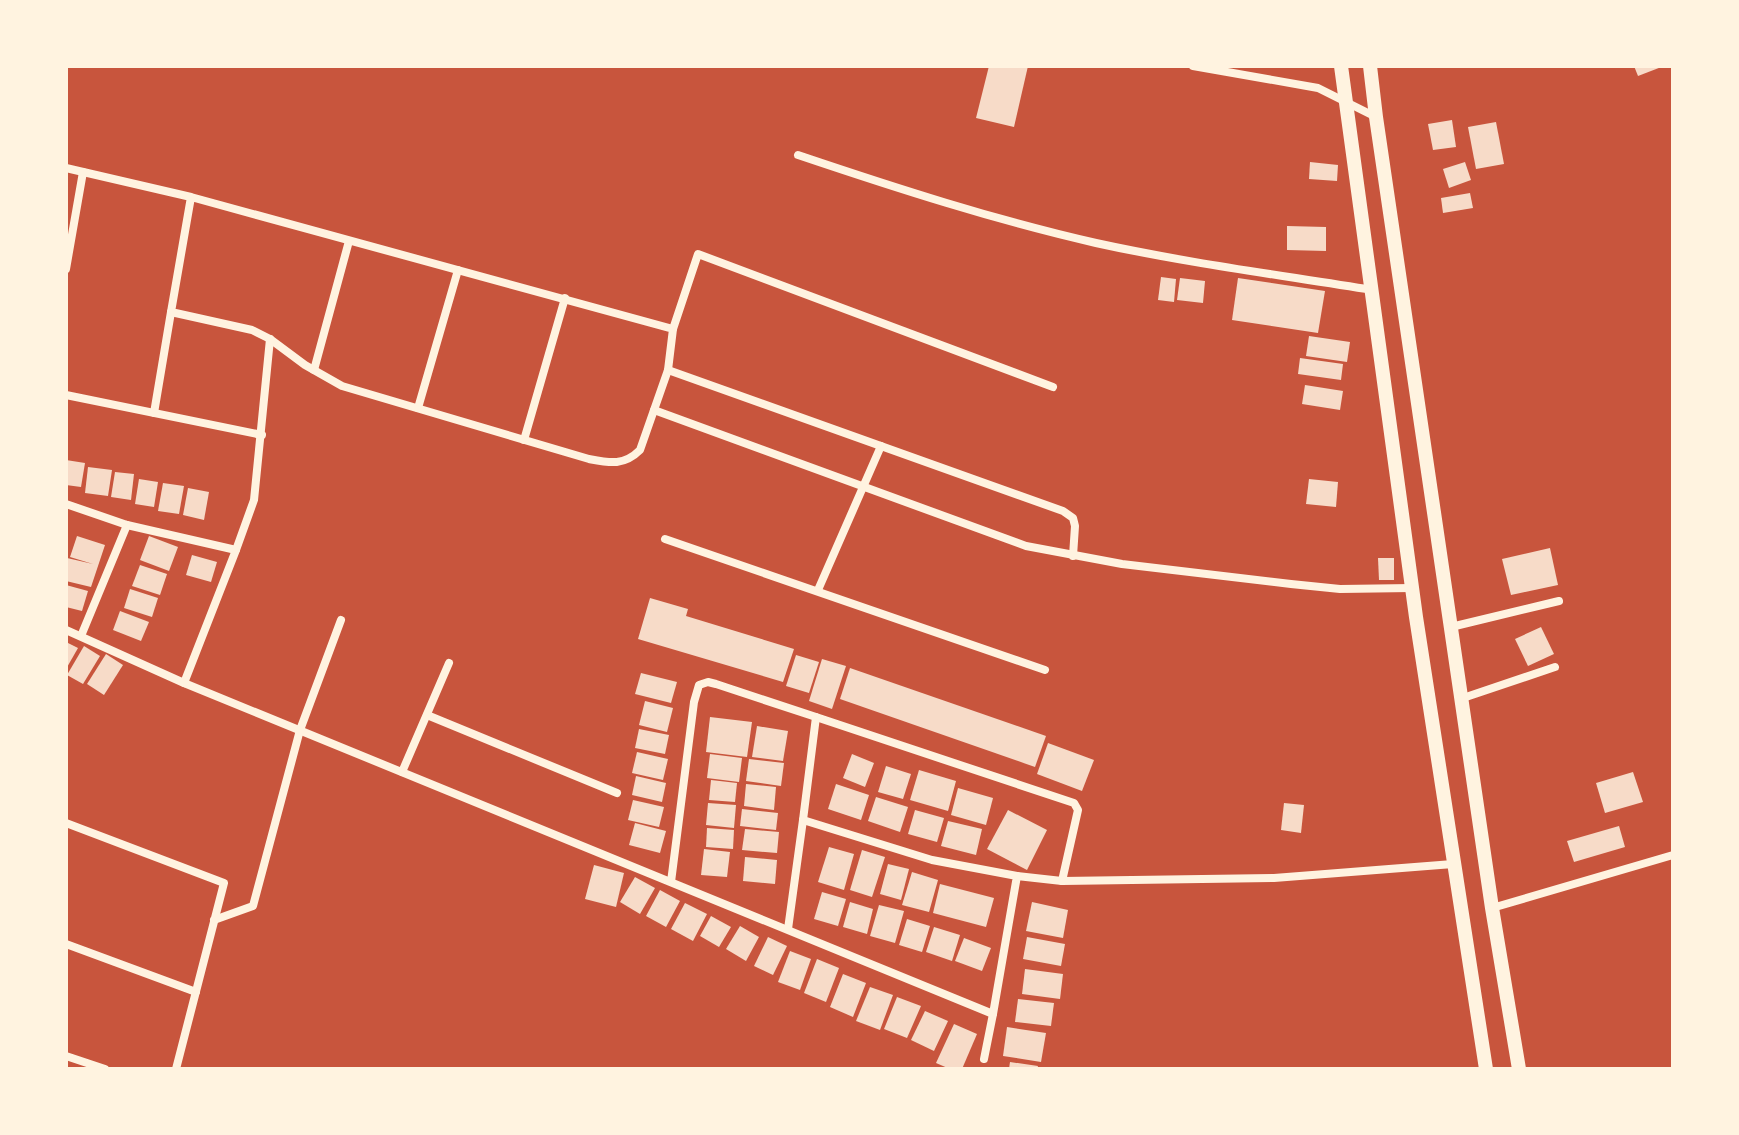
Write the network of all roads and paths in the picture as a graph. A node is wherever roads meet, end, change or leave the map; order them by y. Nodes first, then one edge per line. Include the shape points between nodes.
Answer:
1 (1193, 66) edge
2 (1341, 66) edge
3 (1370, 66) edge
4 (1344, 100) junction
5 (1376, 117) junction
6 (798, 155) dead end
7 (66, 168) edge
8 (83, 172) junction
9 (191, 197) junction
10 (349, 241) junction
11 (66, 269) edge
12 (458, 270) junction
13 (1372, 290) junction
14 (565, 298) junction
15 (171, 312) junction
16 (673, 329) junction
17 (270, 339) junction
18 (314, 370) junction
19 (668, 370) junction
20 (1053, 387) dead end
21 (66, 395) edge
22 (418, 408) junction
23 (654, 410) junction
24 (154, 413) junction
25 (262, 435) junction
26 (524, 440) junction
27 (881, 446) junction
28 (863, 486) junction
29 (66, 504) edge
30 (127, 525) junction
31 (665, 539) dead end
32 (236, 550) junction
33 (1073, 556) junction
34 (1412, 588) junction
35 (818, 590) junction
36 (1559, 601) dead end
37 (341, 620) dead end
38 (1451, 627) junction
39 (66, 630) edge
40 (81, 636) junction
41 (449, 663) dead end
42 (1555, 667) dead end
43 (1045, 670) dead end
44 (184, 683) junction
45 (1463, 698) junction
46 (427, 715) junction
47 (816, 717) junction
48 (300, 730) junction
49 (402, 772) junction
50 (617, 793) dead end
51 (803, 820) junction
52 (66, 823) edge
53 (1673, 855) edge
54 (1453, 864) junction
55 (1017, 876) junction
56 (1062, 881) junction
57 (671, 882) junction
58 (1492, 908) junction
59 (214, 920) junction
60 (788, 929) junction
61 (66, 944) edge
62 (196, 992) junction
63 (993, 1014) junction
64 (66, 1056) edge
65 (984, 1059) dead end
66 (105, 1069) edge
67 (176, 1069) edge
68 (1486, 1069) edge
69 (1519, 1069) edge

1 - 4 street via 1307,85
2 - 4 street
3 - 5 street
4 - 5 street
4 - 13 street
5 - 38 street
6 - 13 street via 1095,243
7 - 8 street
8 - 9 street
8 - 11 street
9 - 10 street
9 - 15 street
10 - 12 street
10 - 18 street
12 - 14 street
12 - 22 street
13 - 34 street
14 - 16 street
14 - 26 street
15 - 17 street via 236,325
15 - 24 street
16 - 19 street
16 - 20 street via 698,254
17 - 18 street
17 - 25 street
18 - 22 street via 342,386
19 - 23 street
19 - 27 street
21 - 24 street
22 - 26 street
23 - 26 street via 640,450 617,464
23 - 28 street
24 - 25 street
25 - 32 street via 254,500
27 - 28 street
27 - 33 street via 1063,511 1075,526
28 - 33 street via 1026,546
28 - 35 street
29 - 30 street
30 - 32 street
30 - 40 street
31 - 35 street
32 - 44 street
33 - 34 street via 1340,589
34 - 54 street
35 - 43 street
36 - 38 street
37 - 48 street
38 - 45 street
39 - 40 street
40 - 44 street
41 - 46 street
42 - 45 street
44 - 48 street
45 - 58 street
46 - 49 street
46 - 50 street
47 - 51 street
47 - 56 street via 1074,803 1078,810
47 - 57 street via 716,684 699,685
48 - 49 street
48 - 59 street via 253,906
49 - 57 street
51 - 55 street via 932,860
51 - 60 street
52 - 59 street via 224,883
53 - 58 street
54 - 56 street via 1274,878
54 - 68 street
55 - 56 street
55 - 63 street
57 - 60 street
58 - 69 street
59 - 62 street
60 - 63 street
61 - 62 street
62 - 67 street
63 - 65 street
64 - 66 street

